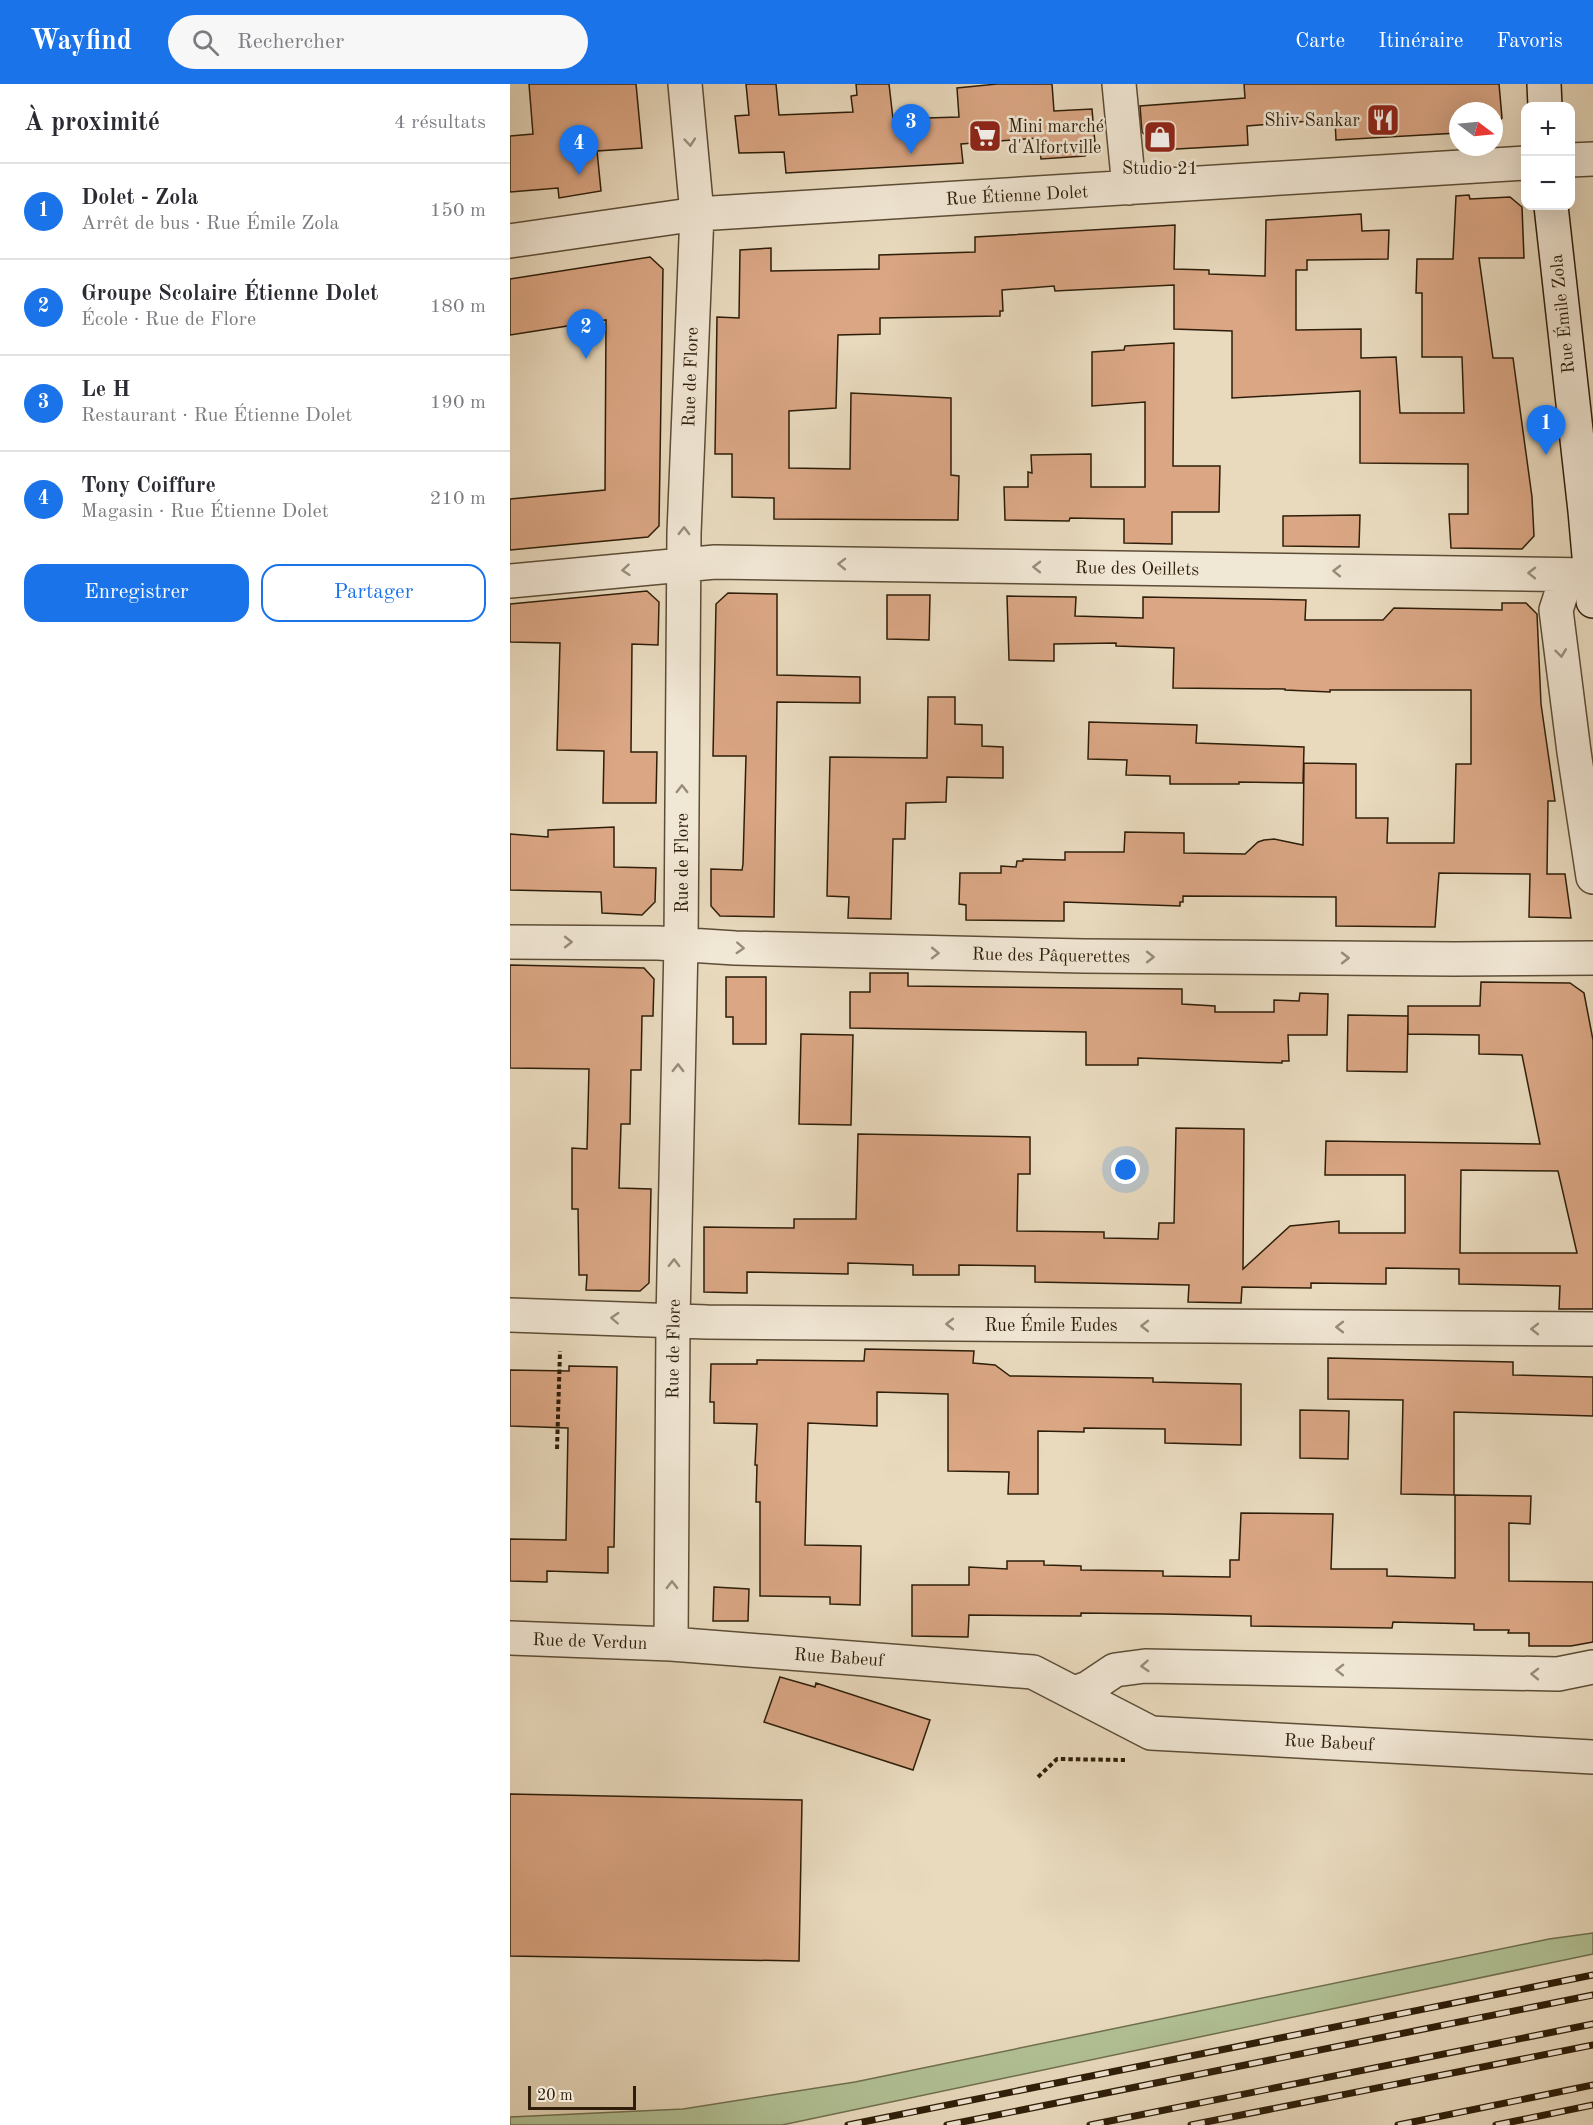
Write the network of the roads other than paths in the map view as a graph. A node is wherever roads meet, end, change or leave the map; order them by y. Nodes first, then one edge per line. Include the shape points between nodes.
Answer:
1 (685, 84) edge
2 (1119, 84) edge
3 (1544, 84) edge
4 (1545, 102) edge
5 (1593, 159) edge
6 (1575, 160) edge
7 (1521, 163) edge
8 (1129, 188) junction
9 (1551, 210) edge
10 (697, 214) junction
11 (510, 241) edge
12 (684, 565) junction
13 (510, 580) edge
14 (1583, 584) edge
15 (1593, 877) edge
16 (510, 942) edge
17 (681, 943) junction
18 (1593, 958) edge
19 (510, 1315) edge
20 (673, 1321) junction
21 (1593, 1329) edge
22 (510, 1638) edge
23 (671, 1644) junction
24 (1593, 1667) edge
25 (1074, 1693) junction
26 (1593, 1757) edge

1 -> 10 street, Rue de Flore
2 - 8 street
3 - 4 street
5 - 6 street
7 - 8 street, Rue Étienne Dolet
8 - 10 street, Rue Étienne Dolet
9 - 14 street, Rue Émile Zola via 1585,511
10 - 11 street, Rue Étienne Dolet
12 -> 10 street, Rue de Flore
12 -> 13 street, Rue des Oeillets
14 -> 12 street, Rue des Oeillets via 1547,573 715,562
17 -> 12 street, Rue de Flore
14 -> 15 street, Rue Émile Zola via 1556,610
16 -> 17 street, Rue des Pâquerettes
17 -> 18 street, Rue des Pâquerettes via 735,948 1072,956
20 -> 17 street, Rue de Flore
20 -> 19 street, Rue Émile Eudes
21 -> 20 street, Rue Émile Eudes
23 -> 20 street, Rue de Flore
22 - 23 street, Rue de Verdun
23 - 25 street, Rue Babeuf via 1032,1672
24 -> 25 street via 1558,1674 1145,1666 1115,1670
25 - 26 street, Rue Babeuf via 1150,1733

